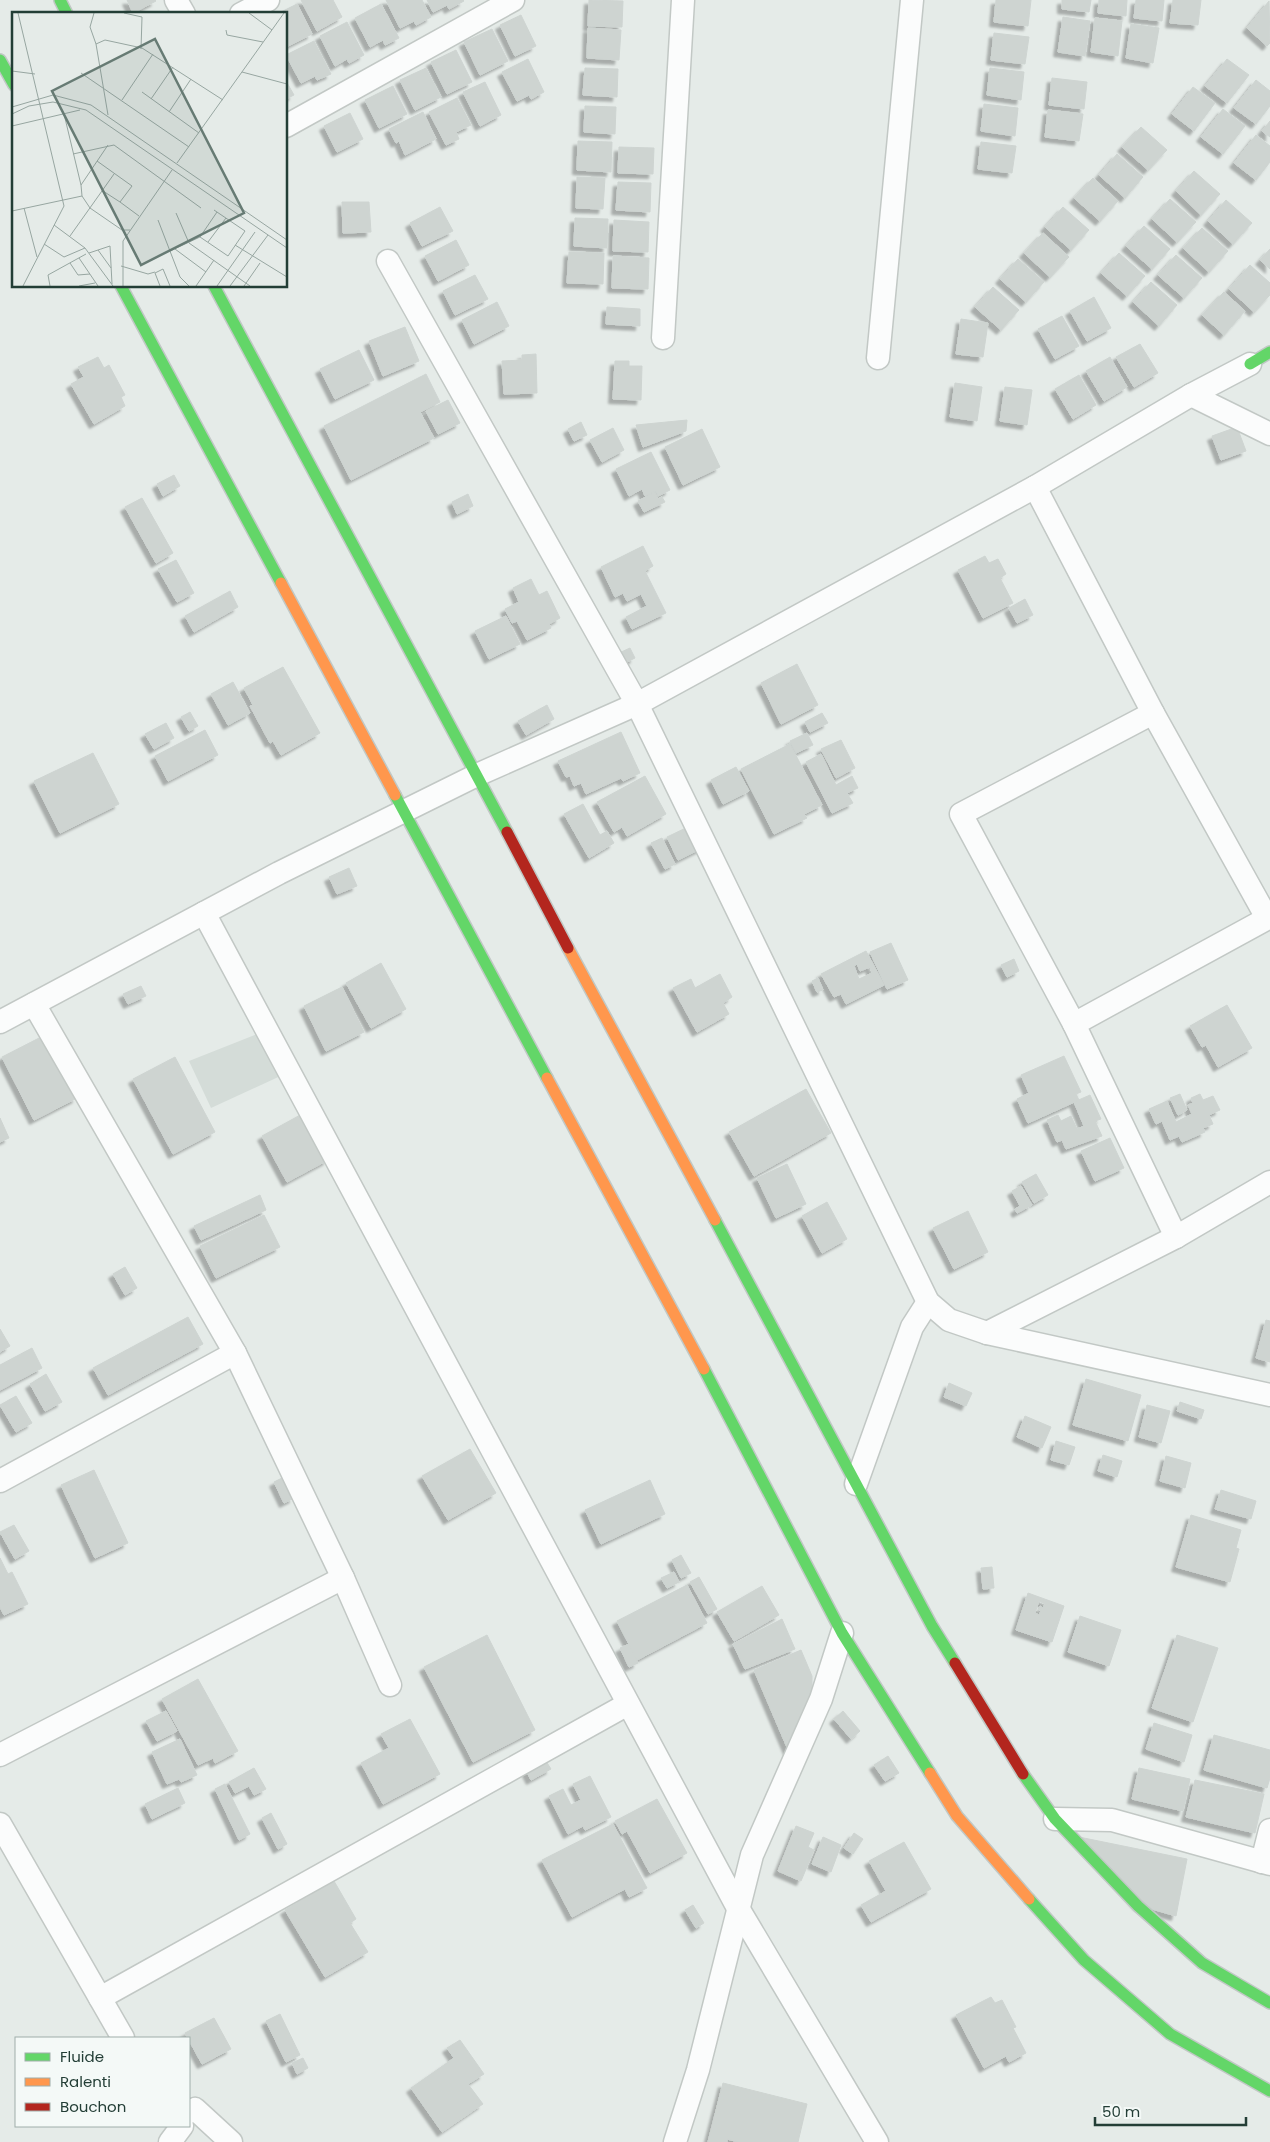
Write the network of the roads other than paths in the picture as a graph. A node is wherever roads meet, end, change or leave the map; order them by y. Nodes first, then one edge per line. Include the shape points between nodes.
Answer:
1 (60, 0) edge
2 (176, 0) edge
3 (268, 0) edge
4 (513, 0) edge
5 (683, 0) edge
6 (912, 0) edge
7 (66, 12) edge
8 (183, 12) edge
9 (245, 12) edge
10 (0, 60) edge
11 (12, 81) edge
12 (288, 125) edge
13 (388, 261) dead end
14 (123, 288) edge
15 (215, 288) edge
16 (663, 338) dead end
17 (1270, 352) edge
18 (878, 358) dead end
19 (1250, 364) joint
20 (1191, 395) junction
21 (1270, 434) edge
22 (1035, 487) junction
23 (637, 704) junction
24 (1153, 713) junction
25 (477, 775) junction
26 (403, 811) junction
27 (204, 913) junction
28 (1268, 918) edge
29 (34, 1004) junction
30 (0, 1022) edge
31 (1074, 1024) junction
32 (1270, 1182) edge
33 (1176, 1237) junction
34 (928, 1302) junction
35 (987, 1333) junction
36 (234, 1353) junction
37 (1270, 1395) edge
38 (0, 1482) edge
39 (856, 1484) junction
40 (343, 1578) junction
41 (842, 1633) junction
42 (390, 1685) dead end
43 (628, 1704) junction
44 (0, 1755) edge
45 (1055, 1819) junction
46 (0, 1824) edge
47 (1270, 1830) edge
48 (1266, 1863) edge
49 (738, 1908) junction
50 (100, 1998) junction
51 (1270, 2003) edge
52 (122, 2037) edge
53 (1270, 2091) edge
54 (190, 2117) edge
55 (181, 2127) edge
56 (170, 2142) edge
57 (231, 2142) edge
58 (675, 2142) edge
59 (877, 2142) edge

1 - 7 main road
2 - 8 street
3 - 9 street
4 - 12 street
5 - 16 street
6 - 18 street
10 - 11 main road
13 - 23 street
14 - 26 main road
15 - 25 main road
17 - 19 main road
19 - 20 street
20 - 21 street
20 - 22 street
22 - 23 street
22 - 24 street
23 - 25 street
23 - 34 street
24 - 28 street
24 - 31 street via 961,814
25 - 26 street
25 - 39 main road
26 - 27 street
26 - 41 main road via 720,1399
27 - 29 street
27 - 43 street
28 - 31 street
29 - 30 street
29 - 36 street
31 - 33 street
32 - 33 street
33 - 35 street
34 - 35 street via 949,1320
34 - 39 street via 912,1327
35 - 37 street
36 - 38 street
36 - 40 street
39 - 45 main road via 932,1626 1032,1788
40 - 42 street
40 - 44 street
41 - 49 street via 821,1699 752,1855
41 - 53 main road via 957,1816 1084,1960 1170,2034
43 - 49 street
43 - 50 street
45 - 48 street via 1112,1820
45 - 51 main road via 1133,1901 1202,1963
46 - 50 street
47 - 48 street
49 - 58 street via 698,2070
49 - 59 street
50 - 52 street
54 - 57 street
55 - 56 street

